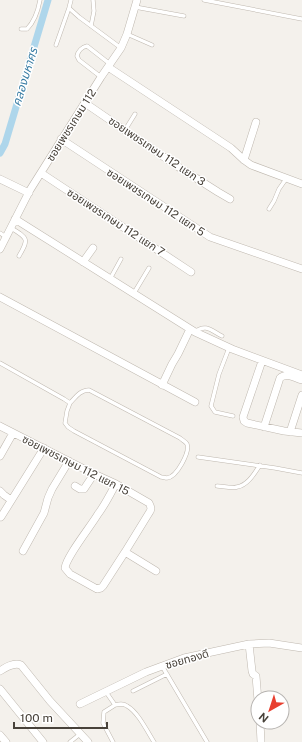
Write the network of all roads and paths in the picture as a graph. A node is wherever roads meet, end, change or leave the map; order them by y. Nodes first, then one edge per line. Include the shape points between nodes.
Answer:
1 (40, 0) edge
2 (72, 0) edge
3 (93, 0) edge
4 (204, 0) edge
5 (136, 4) edge
6 (69, 8) junction
7 (184, 16) dead end
8 (302, 18) edge
9 (91, 26) junction
10 (21, 29) dead end
11 (128, 34) junction
12 (56, 45) dead end
13 (152, 45) dead end
14 (121, 48) junction
15 (109, 66) junction
16 (101, 77) junction
17 (85, 103) junction
18 (135, 114) dead end
19 (256, 122) dead end
20 (125, 130) junction
21 (61, 140) junction
22 (244, 160) junction
23 (41, 173) junction
24 (287, 178) junction
25 (1, 179) edge
26 (302, 184) edge
27 (29, 193) junction
28 (230, 199) dead end
29 (269, 209) dead end
30 (15, 219) junction
31 (11, 227) junction
32 (3, 235) edge
33 (93, 248) dead end
34 (0, 249) edge
35 (19, 256) dead end
36 (121, 258) dead end
37 (83, 262) junction
38 (149, 268) dead end
39 (302, 269) edge
40 (191, 272) dead end
41 (110, 279) junction
42 (134, 293) junction
43 (0, 298) edge
44 (193, 331) junction
45 (222, 336) dead end
46 (229, 348) junction
47 (262, 361) junction
48 (0, 363) edge
49 (302, 375) edge
50 (302, 380) edge
51 (162, 385) junction
52 (302, 395) edge
53 (195, 402) dead end
54 (70, 403) junction
55 (233, 416) dead end
56 (0, 426) edge
57 (264, 427) junction
58 (290, 432) junction
59 (13, 433) junction
60 (302, 433) edge
61 (44, 448) junction
62 (0, 456) edge
63 (198, 457) dead end
64 (69, 461) junction
65 (260, 466) junction
66 (302, 473) edge
67 (94, 474) junction
68 (116, 484) junction
69 (75, 486) dead end
70 (218, 486) dead end
71 (0, 491) edge
72 (11, 500) junction
73 (1, 517) dead end
74 (24, 551) dead end
75 (125, 552) junction
76 (156, 571) dead end
77 (248, 644) junction
78 (302, 648) edge
79 (162, 666) junction
80 (1, 669) edge
81 (167, 674) junction
82 (0, 689) edge
83 (257, 690) edge
84 (106, 691) junction
85 (133, 691) dead end
86 (80, 704) dead end
87 (114, 705) junction
88 (260, 730) edge
89 (80, 734) junction
90 (0, 735) edge
91 (6, 742) edge
92 (43, 742) edge
93 (70, 742) edge
94 (88, 742) edge
95 (113, 742) edge
96 (154, 742) edge
97 (207, 742) edge
98 (261, 742) edge

1 - 10 lane via 31,25 27,29
2 - 6 lane
3 - 9 lane
4 - 8 lane
5 - 7 lane
5 - 11 street, ซอยเพชรเกษม 112
6 - 9 lane
6 - 12 lane
9 - 14 lane
11 - 13 lane
11 - 14 street, ซอยเพชรเกษม 112
14 - 15 street, ซอยเพชรเกษม 112
15 - 16 street, ซอยเพชรเกษม 112
15 - 16 lane via 87,46 83,46 77,56 79,60
15 - 22 street via 231,148
16 - 17 street, ซอยเพชรเกษม 112
17 - 20 street, ซอยเพชรเกษม 112 แยก 3
17 - 21 street, ซอยเพชรเกษม 112
18 - 20 lane
19 - 22 street
20 - 28 street, ซอยเพชรเกษม 112 แยก 3
21 - 23 street, ซอยเพชรเกษม 112
21 - 39 street, ซอยเพชรเกษม 112 แยก 5 via 210,237
22 - 24 street
23 - 27 street, ซอยเพชรเกษม 112
23 - 40 street, ซอยเพชรเกษม 112 แยก 7
24 - 26 street
24 - 29 lane
25 - 27 street
27 - 30 street, ซอยเพชรเกษม 112
30 - 31 street, ซอยเพชรเกษม 112
30 - 37 street
31 - 32 street, ซอยเพชรเกษม 112
31 - 35 lane via 26,239
32 - 34 street, ซอยเพชรเกษม 112
33 - 37 street
36 - 41 lane
37 - 41 street
38 - 42 lane
41 - 42 street
42 - 44 street
43 - 51 street
44 - 45 lane via 208,328
44 - 46 street
44 - 51 street
46 - 47 street
46 - 55 lane via 211,406 215,412
47 - 49 street
47 - 57 street via 243,417 247,423
48 - 54 lane
50 - 57 street via 286,375 280,378
51 - 53 street
52 - 58 street
54 - 54 lane via 65,418 68,427 161,477 168,478 176,472 183,461 187,450 185,442 89,390 82,391
56 - 59 street, ซอยเพชรเกษม 112 แยก 15
57 - 58 street
58 - 60 street
59 - 61 street, ซอยเพชรเกษม 112 แยก 15
59 - 62 street
61 - 64 street, ซอยเพชรเกษม 112 แยก 15
61 - 72 street
63 - 65 lane
64 - 67 street, ซอยเพชรเกษม 112 แยก 15
64 - 74 street via 52,489 44,513
65 - 66 lane
65 - 70 lane via 243,485 236,488
67 - 68 street, ซอยเพชรเกษม 112 แยก 15
67 - 69 street via 84,489
68 - 75 street, ซอยเพชรเกษม 112 แยก 15 via 149,503 151,507
68 - 75 street via 65,568 70,574 97,589 101,588
71 - 72 street
72 - 73 street
75 - 76 street
77 - 78 street, ซอยทองดี via 269,643
77 - 79 street, ซอยทองดี via 184,658
77 - 83 street
79 - 81 lane
79 - 84 street, ซอยทองดี
80 - 89 street via 17,663 21,665
81 - 85 lane
81 - 97 lane
82 - 92 street
84 - 86 street, ซอยทองดี
84 - 87 lane
87 - 95 lane via 104,712 103,716 103,723
87 - 96 lane via 126,705 133,710
88 - 98 street
89 - 93 lane
89 - 94 street
90 - 91 street

